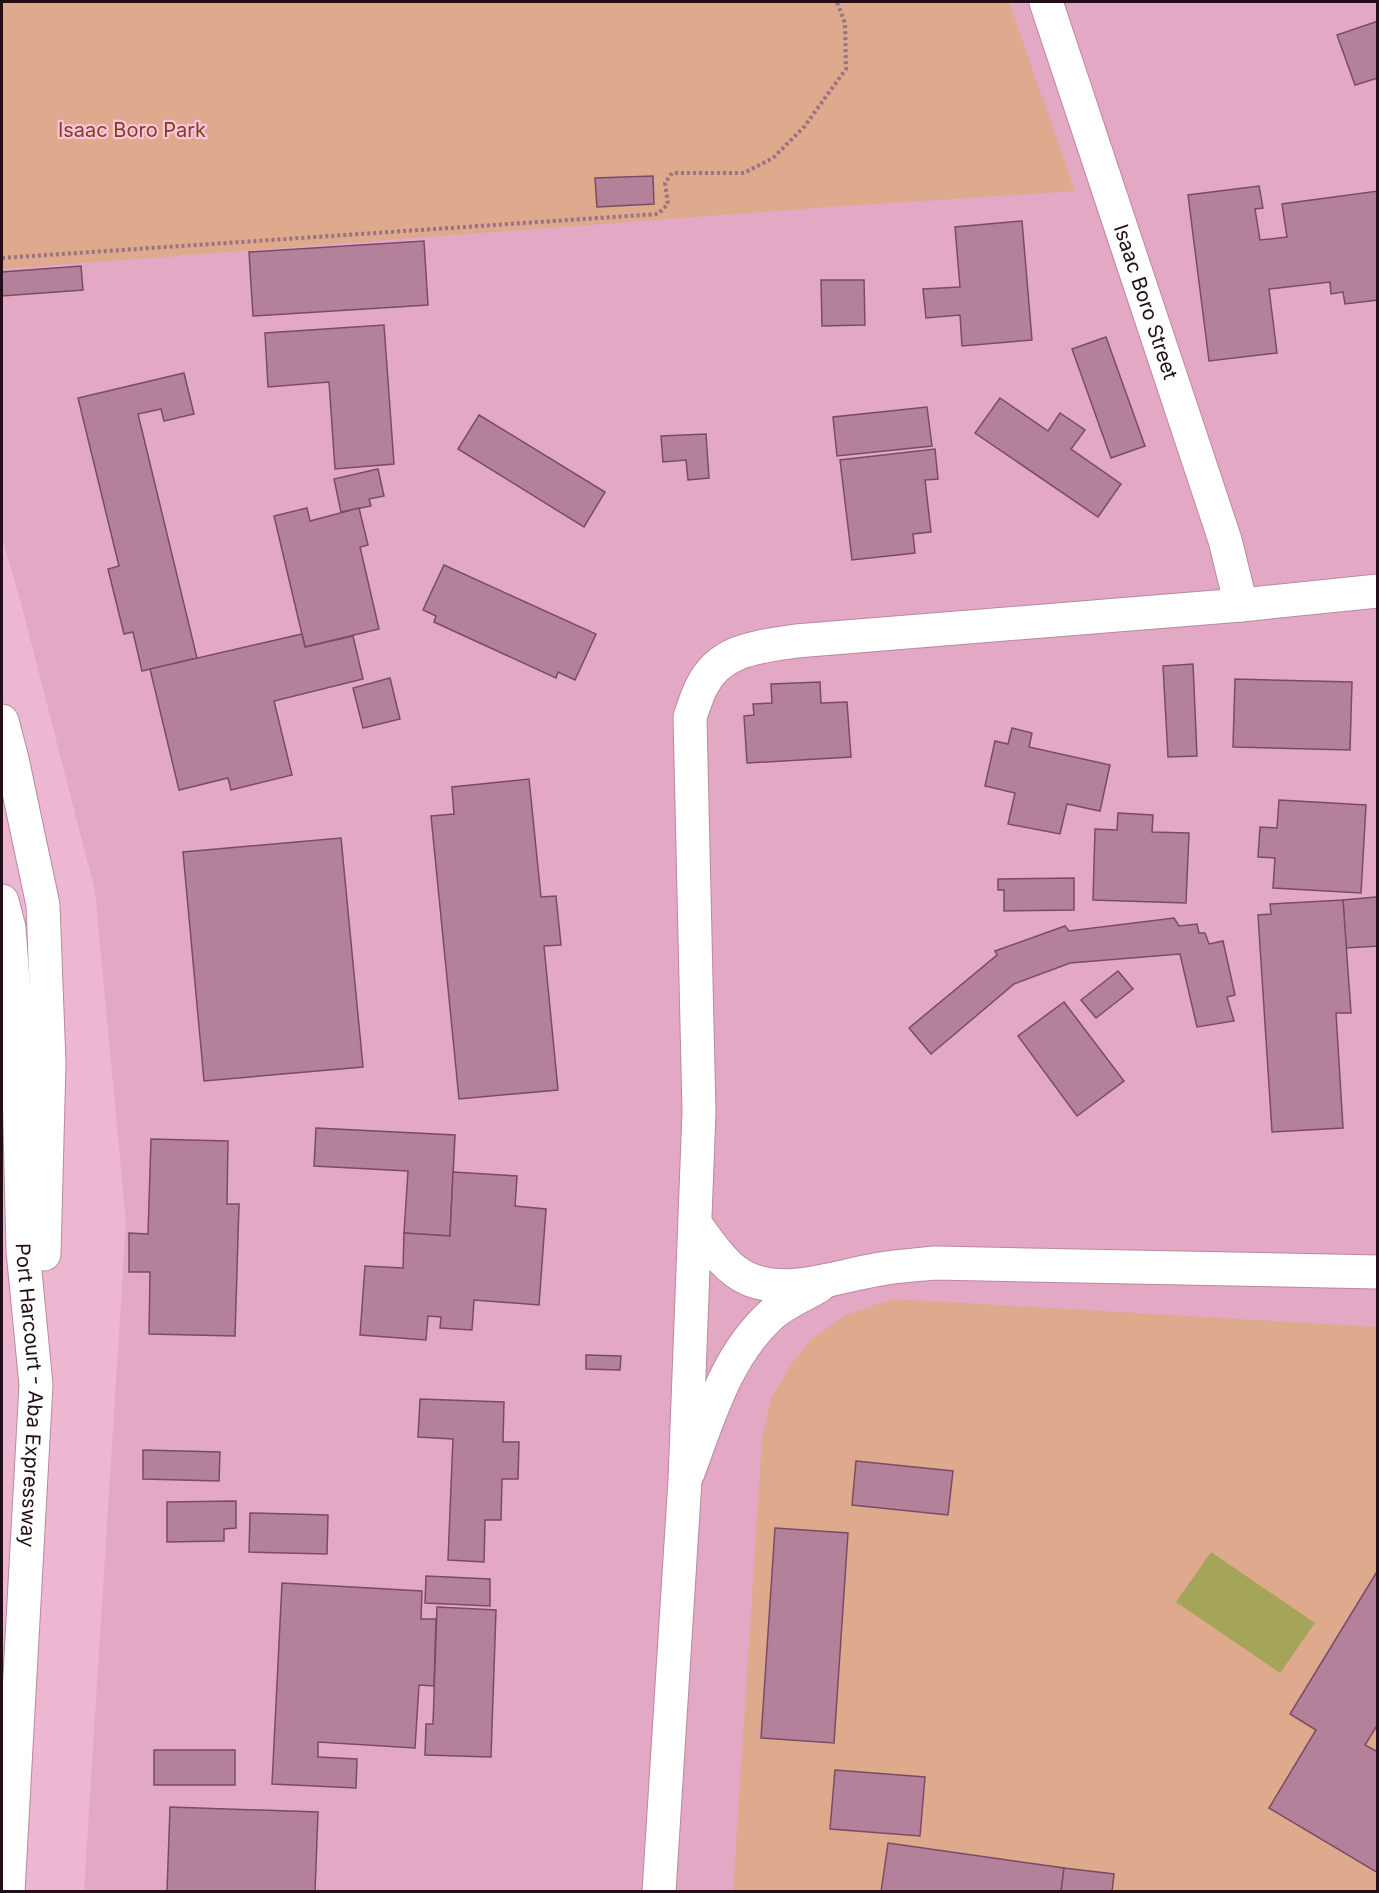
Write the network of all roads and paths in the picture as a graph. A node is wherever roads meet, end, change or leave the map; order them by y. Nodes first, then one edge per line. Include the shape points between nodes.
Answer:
1 (837, 2) edge
2 (1046, 2) edge
3 (2, 258) edge
4 (1377, 591) edge
5 (1241, 605) junction
6 (2, 721) edge
7 (2, 901) edge
8 (696, 1225) junction
9 (1377, 1272) edge
10 (829, 1280) junction
11 (36, 1385) junction
12 (685, 1480) junction
13 (8, 1892) edge
14 (659, 1892) edge

1 - 3 path via 845,23 846,69 804,127 773,158 744,173 672,173 665,183 668,204 658,214
2 - 5 main road, Isaac Boro Street via 1225,540
4 - 5 main road
5 - 8 main road via 796,641 744,650 718,664 703,684 690,717 699,1112
6 - 11 main road via 43,904 49,1063
7 - 11 main road, Port Harcourt - Aba Expressway via 9,928 18,1045 23,1251
8 - 10 main road via 737,1272 760,1282 788,1286
8 - 12 main road
9 - 10 main road via 935,1263 876,1269
10 - 12 main road via 772,1314 742,1348 720,1387
11 - 13 main road, Port Harcourt - Aba Expressway
12 - 14 main road

